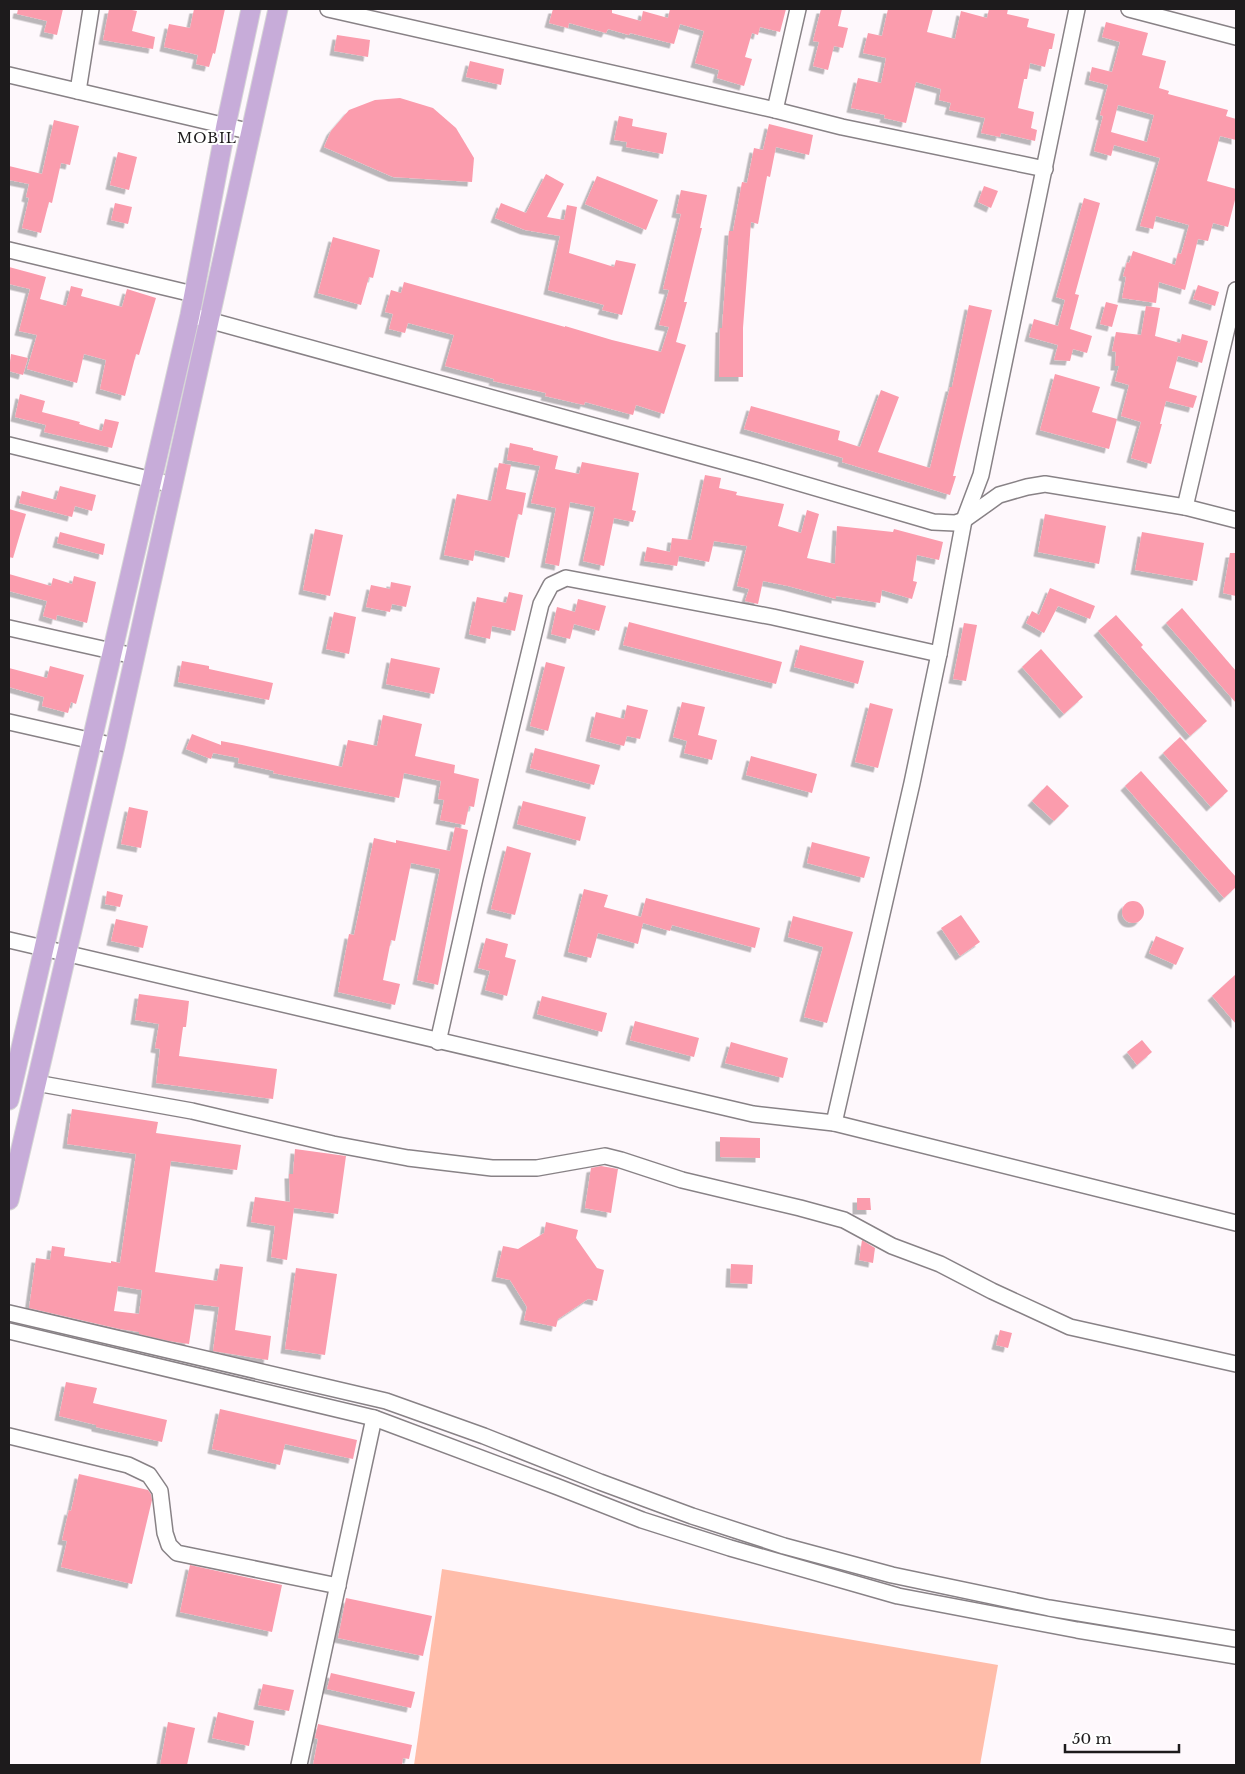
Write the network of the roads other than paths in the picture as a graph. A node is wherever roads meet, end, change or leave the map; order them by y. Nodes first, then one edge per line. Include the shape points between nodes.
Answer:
1 (91, 9) edge
2 (251, 9) edge
3 (278, 9) edge
4 (328, 9) edge
5 (798, 9) edge
6 (1077, 9) edge
7 (1129, 9) edge
8 (1236, 37) edge
9 (9, 75) edge
10 (78, 91) junction
11 (775, 110) junction
12 (226, 125) junction
13 (252, 132) junction
14 (1045, 169) junction
15 (9, 250) edge
16 (1236, 290) edge
17 (193, 294) junction
18 (190, 315) junction
19 (210, 320) junction
20 (9, 445) edge
21 (152, 480) junction
22 (173, 485) junction
23 (1185, 508) junction
24 (964, 520) junction
25 (1236, 520) edge
26 (9, 628) edge
27 (112, 650) junction
28 (939, 654) junction
29 (134, 656) junction
30 (9, 722) edge
31 (92, 741) junction
32 (115, 746) junction
33 (86, 770) junction
34 (108, 775) junction
35 (9, 940) edge
36 (44, 949) junction
37 (66, 954) junction
38 (438, 1042) junction
39 (36, 1083) junction
40 (9, 1100) edge
41 (834, 1124) junction
42 (9, 1200) edge
43 (1236, 1223) edge
44 (9, 1314) edge
45 (9, 1331) edge
46 (1236, 1364) edge
47 (374, 1418) junction
48 (9, 1436) edge
49 (338, 1586) junction
50 (1236, 1639) edge
51 (1236, 1656) edge
52 (299, 1765) edge

1 - 10 street
2 - 12 main road
3 - 13 main road
4 - 11 street
5 - 11 street
6 - 14 street
7 - 8 street
9 - 10 street
10 - 12 street
11 - 14 street
12 - 13 street
12 - 17 main road
13 - 19 main road
14 - 24 street via 981,475
15 - 17 street
16 - 23 street
17 - 18 main road
18 - 19 street
18 - 21 main road
19 - 22 main road
19 - 24 street via 933,522
20 - 21 street
21 - 22 street
21 - 27 main road
22 - 29 main road
23 - 24 street via 1045,484 999,495
23 - 25 street
24 - 28 street
26 - 27 street
27 - 29 street
27 - 31 main road
28 - 38 street via 772,617 566,578 551,585 541,604
28 - 41 street
29 - 32 main road
30 - 31 street
31 - 32 street
31 - 33 main road
32 - 34 main road
33 - 34 street
33 - 36 main road
34 - 37 main road
35 - 36 street
36 - 37 street
36 - 40 main road
37 - 38 street
37 - 39 main road
38 - 41 street via 753,1114
39 - 42 main road
39 - 46 street via 192,1111 333,1144 417,1159 492,1168 537,1168 606,1156 682,1180 844,1220 892,1246 940,1264 992,1292 1070,1327
41 - 43 street
44 - 50 street via 386,1401 692,1516 784,1546 883,1572 1049,1608
45 - 47 street
47 - 49 street
47 - 51 street via 642,1520 898,1596
48 - 49 street via 128,1465 149,1475 160,1491 165,1533 169,1545 177,1553
49 - 52 street

